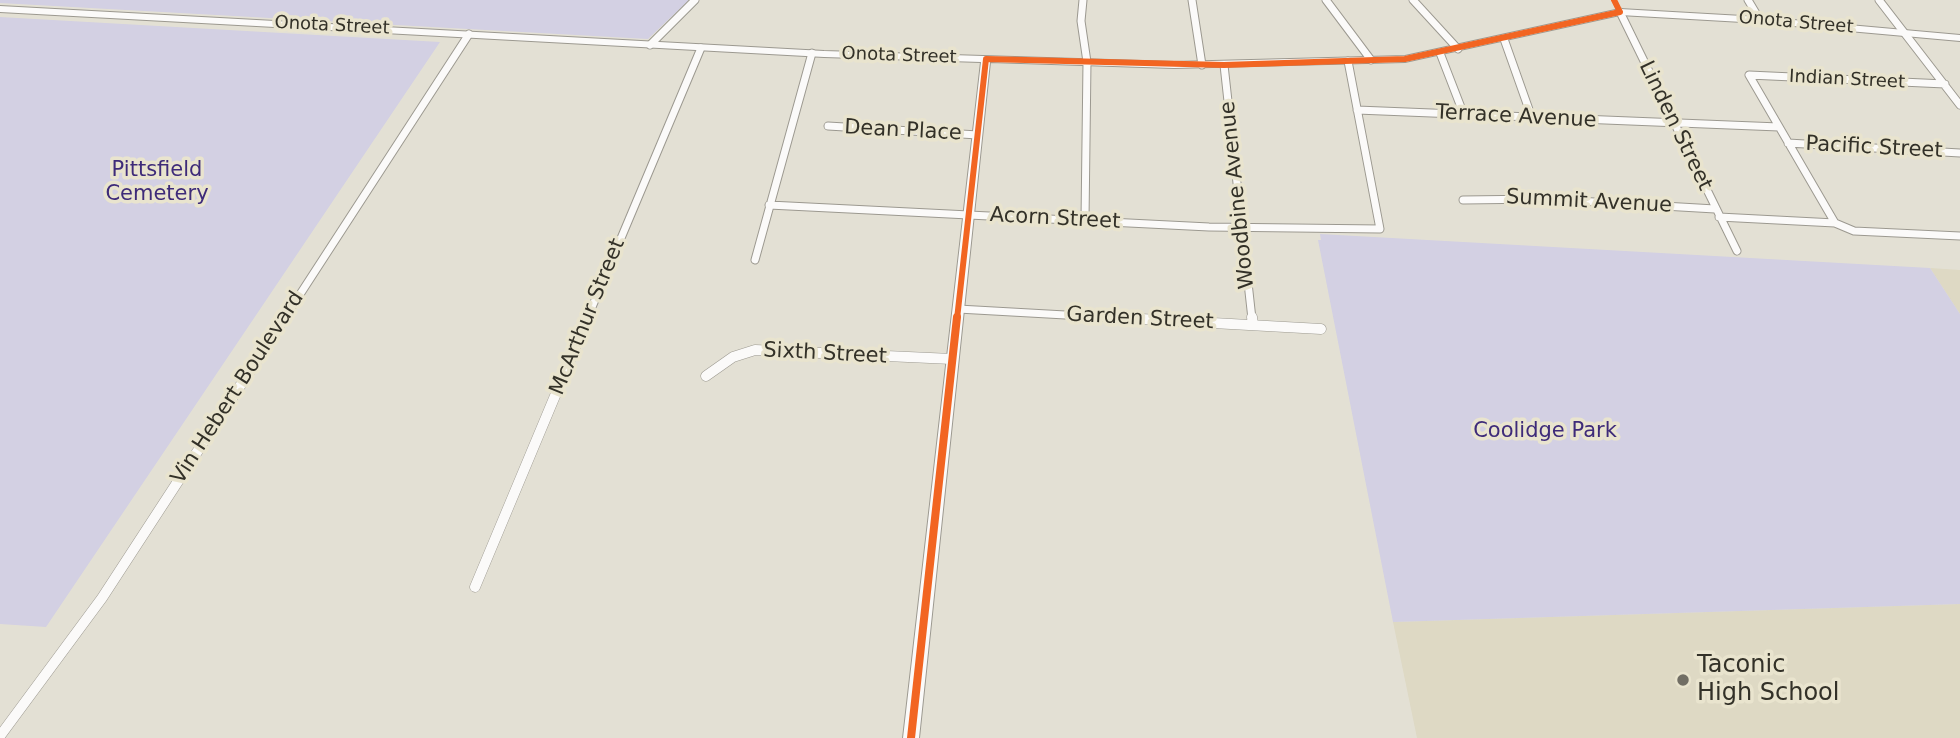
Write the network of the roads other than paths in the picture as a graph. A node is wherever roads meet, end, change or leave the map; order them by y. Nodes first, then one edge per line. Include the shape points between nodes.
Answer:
1 (695, 0) edge
2 (1083, 0) edge
3 (1192, 0) edge
4 (1326, 0) edge
5 (1413, 0) edge
6 (1614, 0) edge
7 (1748, 0) edge
8 (1879, 0) edge
9 (0, 9) edge
10 (1619, 12) junction
11 (1760, 20) junction
12 (1903, 33) junction
13 (469, 34) junction
14 (1960, 38) edge
15 (1504, 39) junction
16 (650, 45) junction
17 (701, 48) junction
18 (1458, 49) junction
19 (812, 53) junction
20 (1440, 53) junction
21 (986, 59) junction
22 (1371, 60) junction
23 (1348, 61) junction
24 (1087, 62) junction
25 (1202, 65) junction
26 (1224, 65) junction
27 (1749, 75) joint
28 (1945, 85) junction
29 (1960, 105) edge
30 (1357, 110) junction
31 (1464, 115) junction
32 (1532, 118) junction
33 (1674, 124) junction
34 (828, 126) dead end
35 (1779, 127) junction
36 (978, 135) junction
37 (1788, 143) junction
38 (1960, 153) edge
39 (1462, 200) dead end
40 (768, 205) junction
41 (1717, 213) junction
42 (968, 215) junction
43 (1085, 220) junction
44 (1835, 223) junction
45 (1241, 228) junction
46 (1960, 236) edge
47 (1737, 251) dead end
48 (755, 260) dead end
49 (958, 309) junction
50 (1253, 325) junction
51 (1321, 329) dead end
52 (952, 359) junction
53 (706, 376) dead end
54 (475, 587) dead end
55 (0, 736) edge
56 (911, 738) edge

1 - 16 street
2 - 24 street
3 - 25 street
4 - 22 street
5 - 18 street
6 - 10 street, Linden Street
7 - 11 street
8 - 12 street
9 - 13 street, Onota Street
10 - 11 street, Onota Street
10 - 15 street, Onota Street
10 - 33 street, Linden Street
11 - 12 street, Onota Street
12 - 14 street, Onota Street
12 - 28 street
13 - 16 street, Onota Street
13 - 55 street, Vin Hebert Boulevard via 102,598
15 - 18 street, Onota Street
15 - 32 street
16 - 17 street, Onota Street
17 - 19 street, Onota Street
17 - 54 street, McArthur Street
18 - 20 street, Onota Street
19 - 21 street, Onota Street
19 - 40 street
20 - 22 street, Onota Street
20 - 31 street
21 - 24 street, Onota Street
21 - 36 street
22 - 23 street, Onota Street
23 - 26 street, Onota Street
23 - 30 street
24 - 25 street, Onota Street
24 - 43 street
25 - 26 street, Onota Street
26 - 45 street, Woodbine Avenue
27 - 28 street, Indian Street
27 - 35 street
28 - 29 street
30 - 31 street, Terrace Avenue
30 - 45 street, Acorn Street via 1380,229
31 - 32 street, Terrace Avenue
32 - 33 street, Terrace Avenue
33 - 35 street, Terrace Avenue
33 - 41 street, Linden Street
34 - 36 street, Dean Place
35 - 37 street
36 - 42 street
37 - 38 street, Pacific Street
37 - 44 street
39 - 41 street, Summit Avenue via 1517,198
40 - 42 street, Acorn Street
40 - 48 street
41 - 44 street, Summit Avenue
41 - 47 street, Linden Street
42 - 43 street, Acorn Street
42 - 49 street
43 - 45 street, Acorn Street
44 - 46 street, Summit Avenue via 1854,231
45 - 50 street, Woodbine Avenue
49 - 50 street, Garden Street
49 - 52 street
50 - 51 street, Garden Street
52 - 53 street, Sixth Street via 755,350 733,357
52 - 56 street

